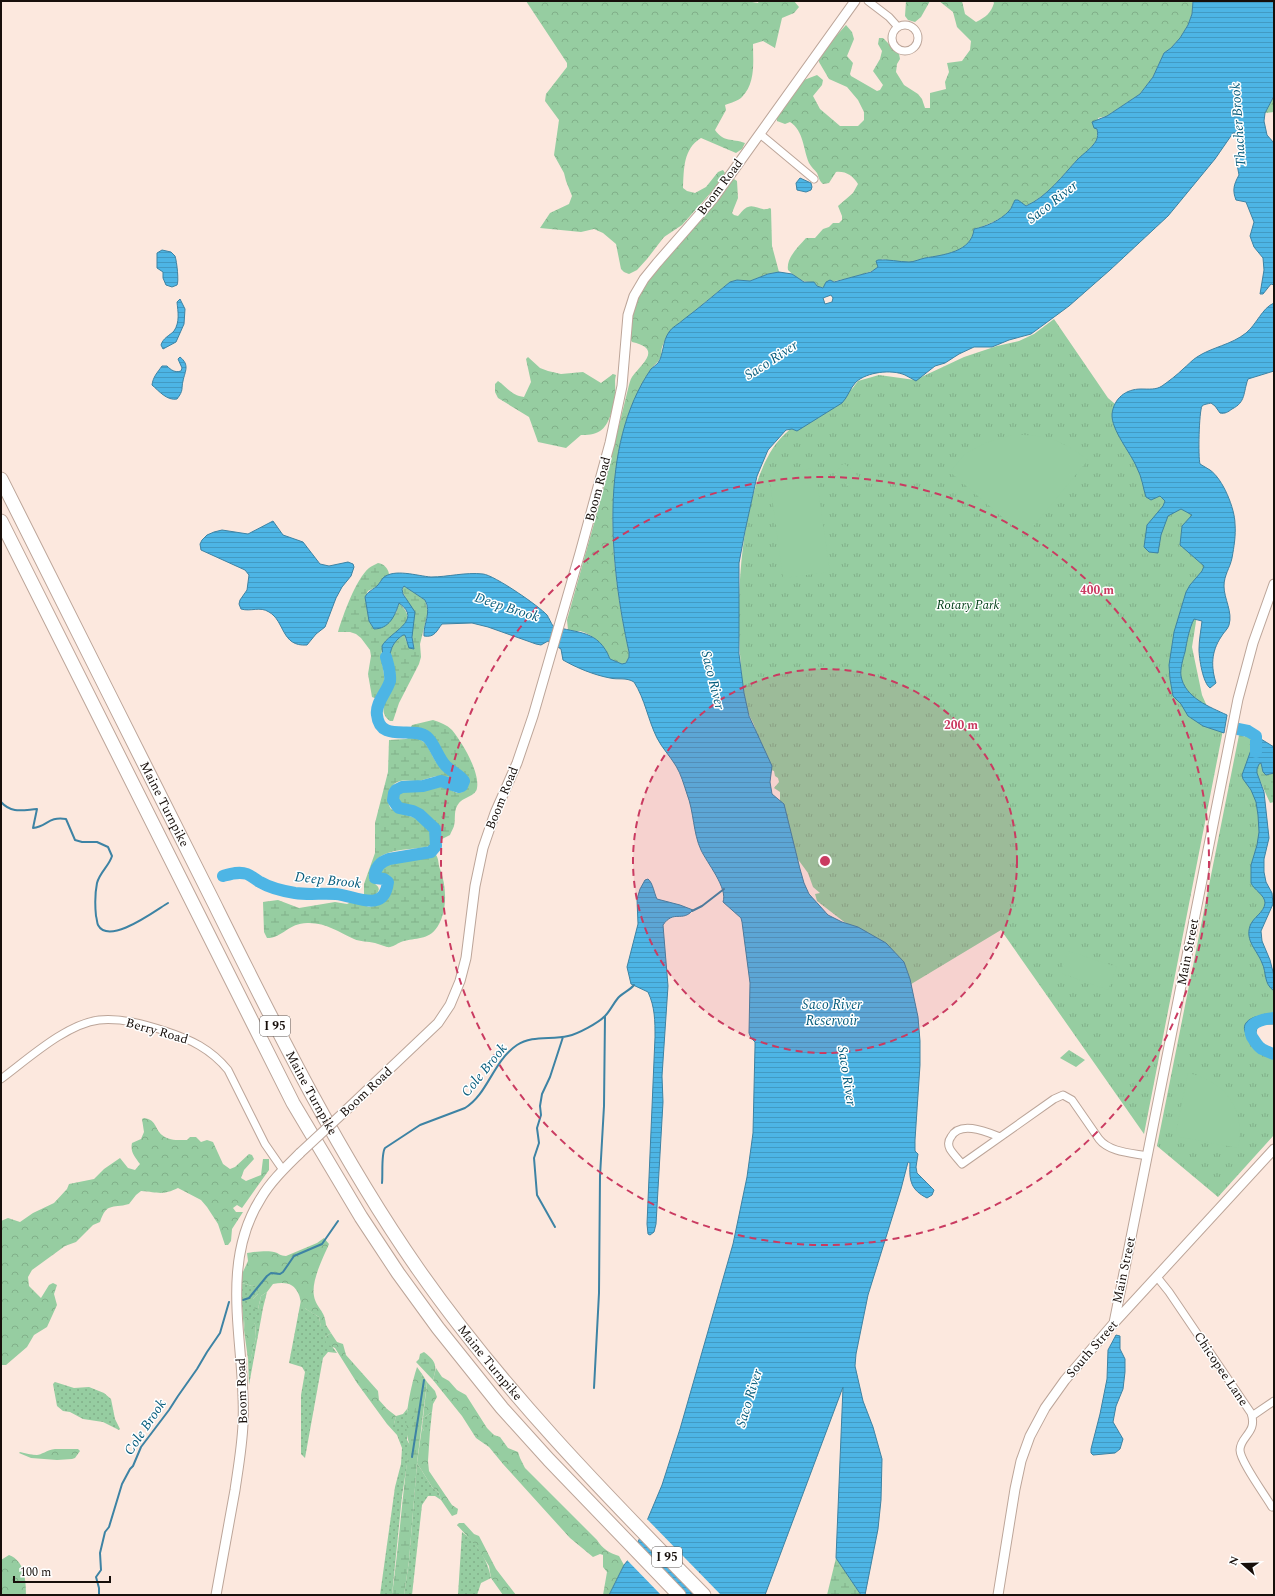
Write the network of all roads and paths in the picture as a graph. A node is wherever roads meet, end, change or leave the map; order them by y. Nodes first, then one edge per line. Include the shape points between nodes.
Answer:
1 (855, 1) edge
2 (868, 1) edge
3 (898, 27) dead end
4 (760, 134) junction
5 (814, 179) dead end
6 (1, 479) edge
7 (1, 521) edge
8 (1274, 584) edge
9 (1, 1079) edge
10 (1000, 1137) junction
11 (1274, 1149) edge
12 (1147, 1156) junction
13 (283, 1170) junction
14 (1157, 1277) junction
15 (1114, 1323) junction
16 (1274, 1401) edge
17 (1252, 1416) junction
18 (1272, 1507) dead end
19 (216, 1595) edge
20 (679, 1595) edge
21 (704, 1595) edge
22 (998, 1595) edge

1 - 4 street, Boom Road
2 - 3 street
4 - 5 street
4 - 13 street, Boom Road, bridge via 713,199 648,273 632,300 627,321 624,375 617,413 528,734 483,848 464,968 452,1002 433,1029
6 - 21 highway, Maine Turnpike / I 95 via 296,1066 360,1182 417,1267 479,1351 548,1431
7 - 20 highway, Maine Turnpike / I 95 via 293,1104 361,1217 438,1328 502,1408
8 - 12 street, Main Street via 1253,643 1238,699
9 - 13 street, Berry Road via 62,1035 75,1027 94,1021 125,1021 181,1036 210,1052 228,1070 265,1144
10 - 10 street via 962,1164 949,1144 954,1132 963,1129 980,1130
10 - 12 street via 1054,1099 1063,1096 1072,1100 1104,1145
11 - 14 street, South Street
12 - 15 street, Main Street
13 - 19 street, Boom Road via 254,1209 244,1234 239,1258 237,1301 244,1391 243,1427
14 - 15 street, South Street
14 - 17 street, Chicopee Lane
15 - 22 street, South Street via 1054,1394 1030,1436 1015,1488
16 - 17 street
17 - 18 street, Chicopee Lane via 1251,1430 1241,1444 1240,1451

